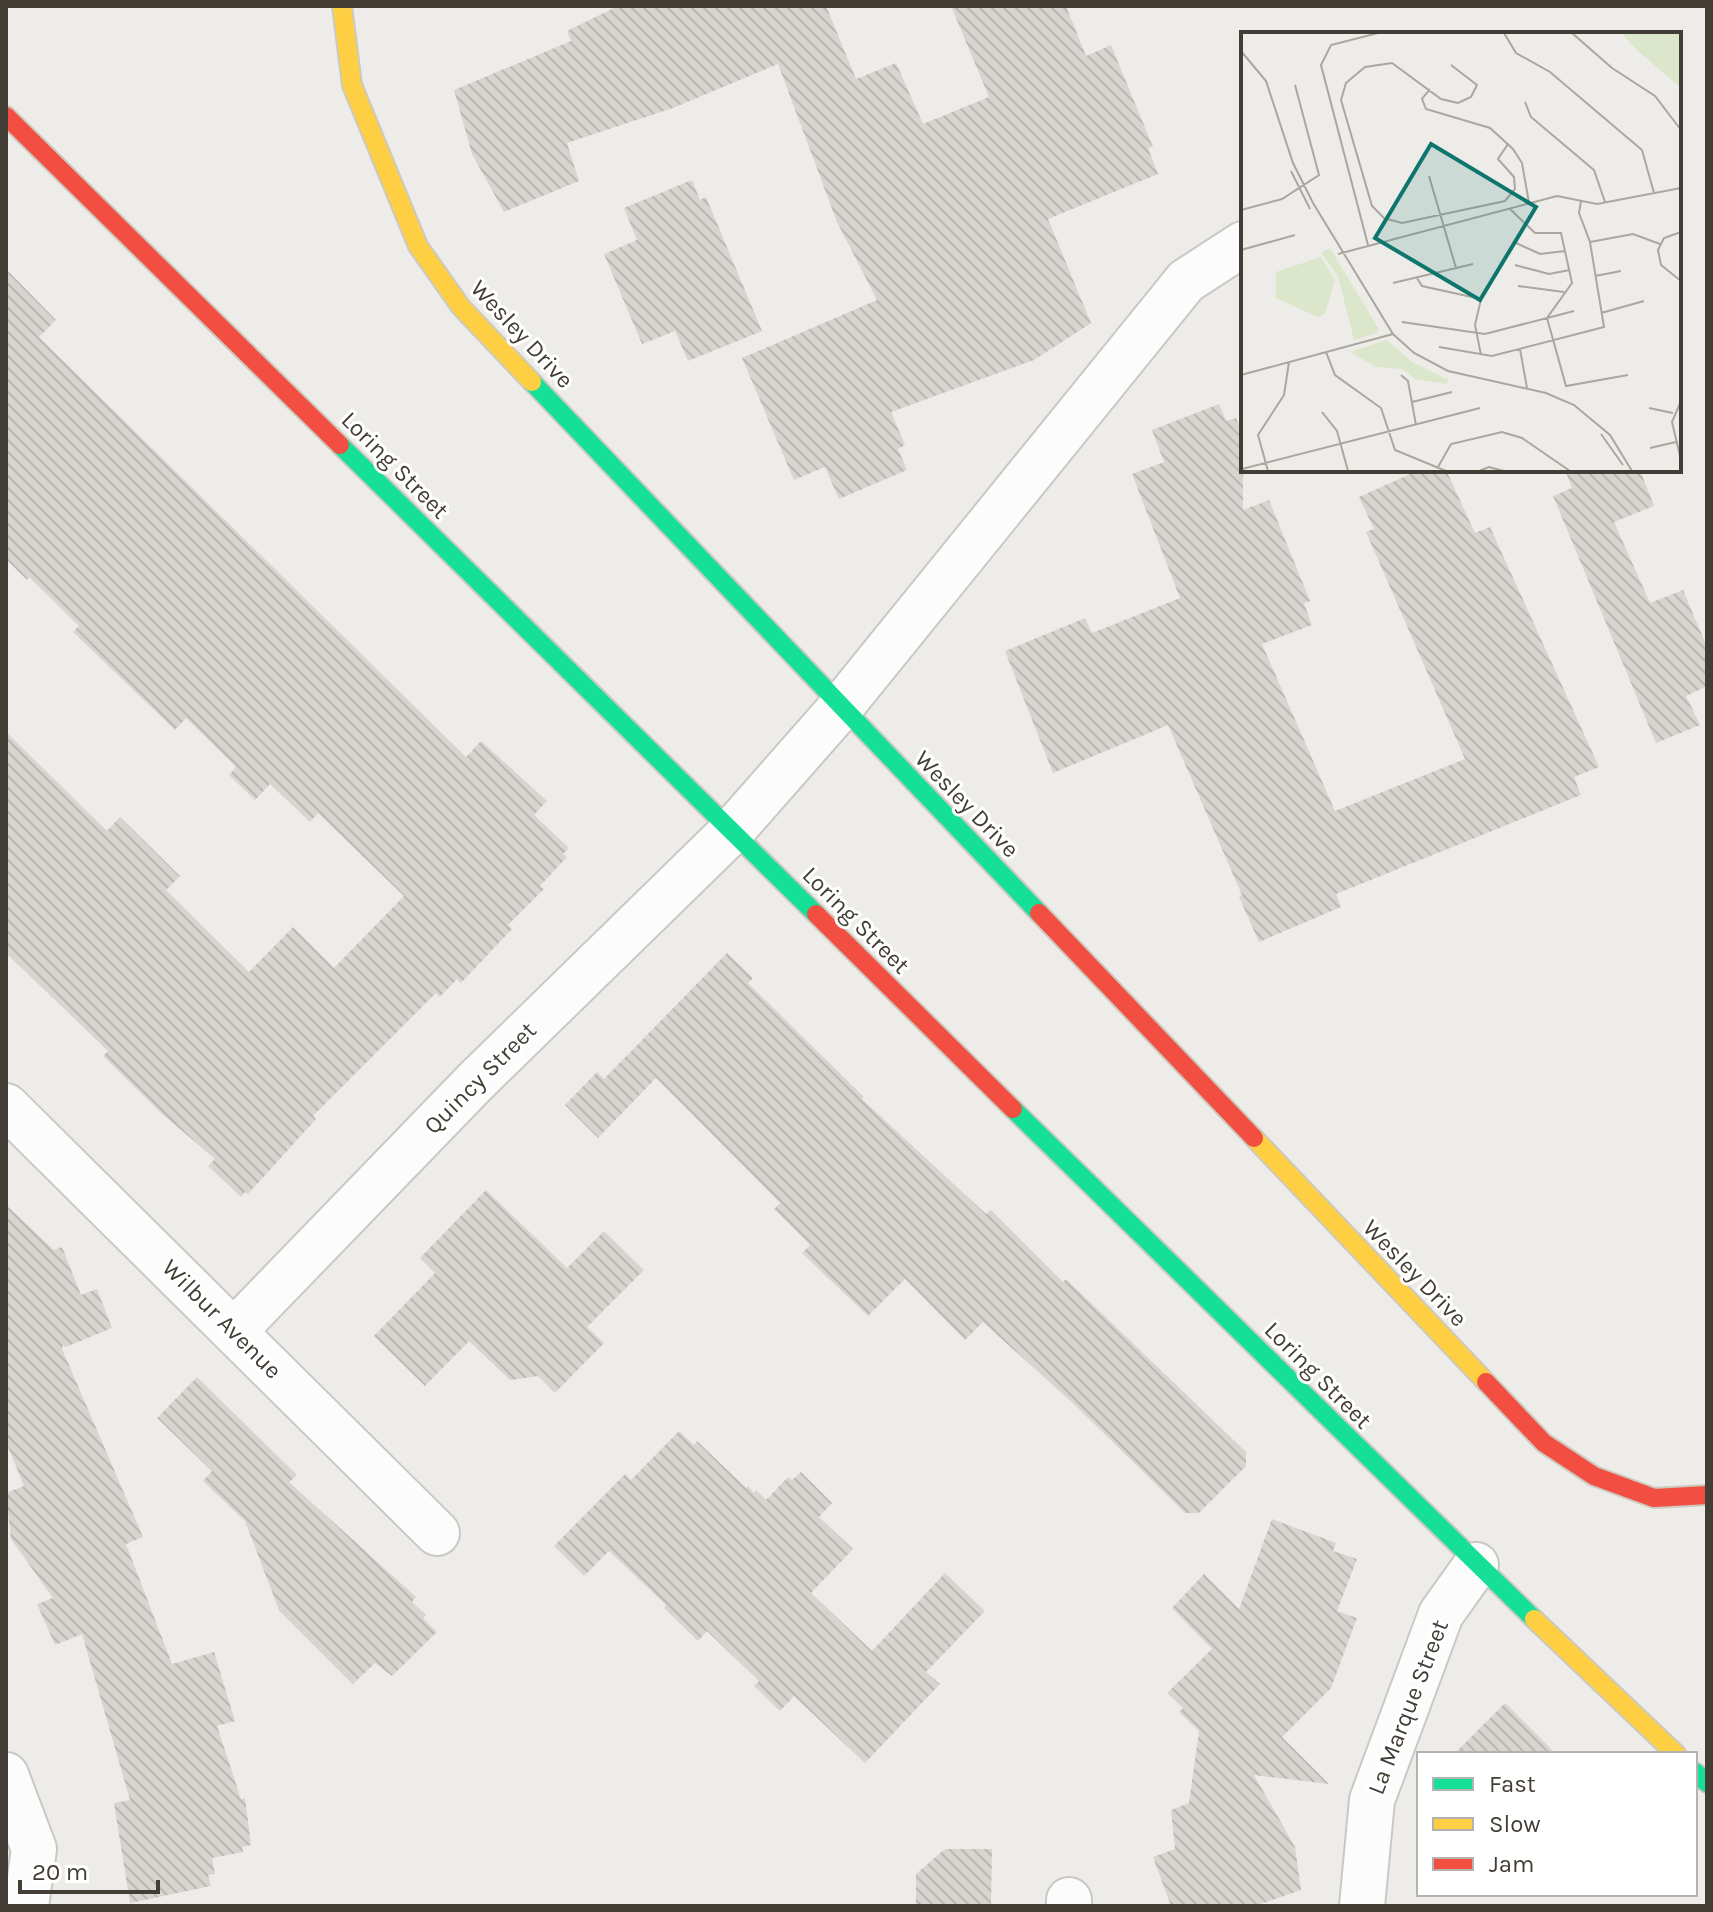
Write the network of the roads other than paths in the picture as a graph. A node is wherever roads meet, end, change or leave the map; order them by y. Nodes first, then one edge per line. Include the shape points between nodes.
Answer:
1 (342, 6) edge
2 (6, 116) edge
3 (1241, 245) edge
4 (841, 707) junction
5 (732, 831) junction
6 (6, 1106) edge
7 (234, 1331) junction
8 (1707, 1495) edge
9 (437, 1533) dead end
10 (1476, 1565) junction
11 (1674, 1752) edge
12 (6, 1775) edge
13 (26, 1906) edge
14 (1362, 1906) edge

1 - 4 street, Wesley Drive via 352,85 418,246 461,307
2 - 5 street, Loring Street
3 - 4 street, Quincy Street via 1186,281
4 - 5 street, Quincy Street
4 - 8 street, Wesley Drive via 1544,1443 1594,1476 1654,1498
5 - 7 street, Quincy Street via 475,1082
5 - 10 street, Loring Street
6 - 7 street, Wilbur Avenue
7 - 9 street, Wilbur Avenue
10 - 11 street, Loring Street
10 - 14 street, La Marque Street via 1441,1614 1372,1800
12 - 13 street via 34,1849

